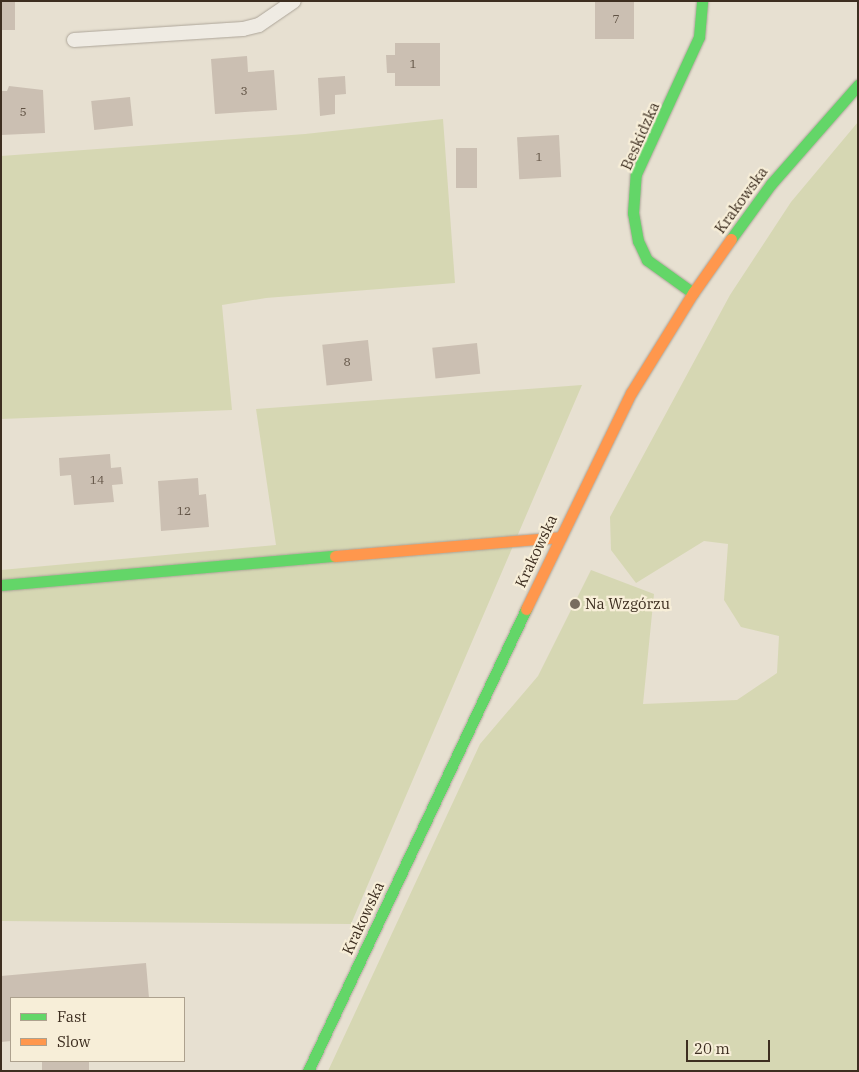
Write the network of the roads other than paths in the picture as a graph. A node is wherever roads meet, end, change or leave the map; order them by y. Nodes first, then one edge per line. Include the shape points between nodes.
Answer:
1 (294, 1) edge
2 (702, 1) edge
3 (74, 40) dead end
4 (858, 85) edge
5 (693, 293) junction
6 (560, 537) junction
7 (1, 585) edge
8 (308, 1071) edge

1 - 3 lane via 259,25 243,29
2 - 5 main road, Beskidzka via 699,37 636,174 633,213 638,241 647,260
4 - 5 main road, Krakowska via 770,184
5 - 6 main road, Krakowska via 631,393
6 - 7 main road
6 - 8 main road, Krakowska

